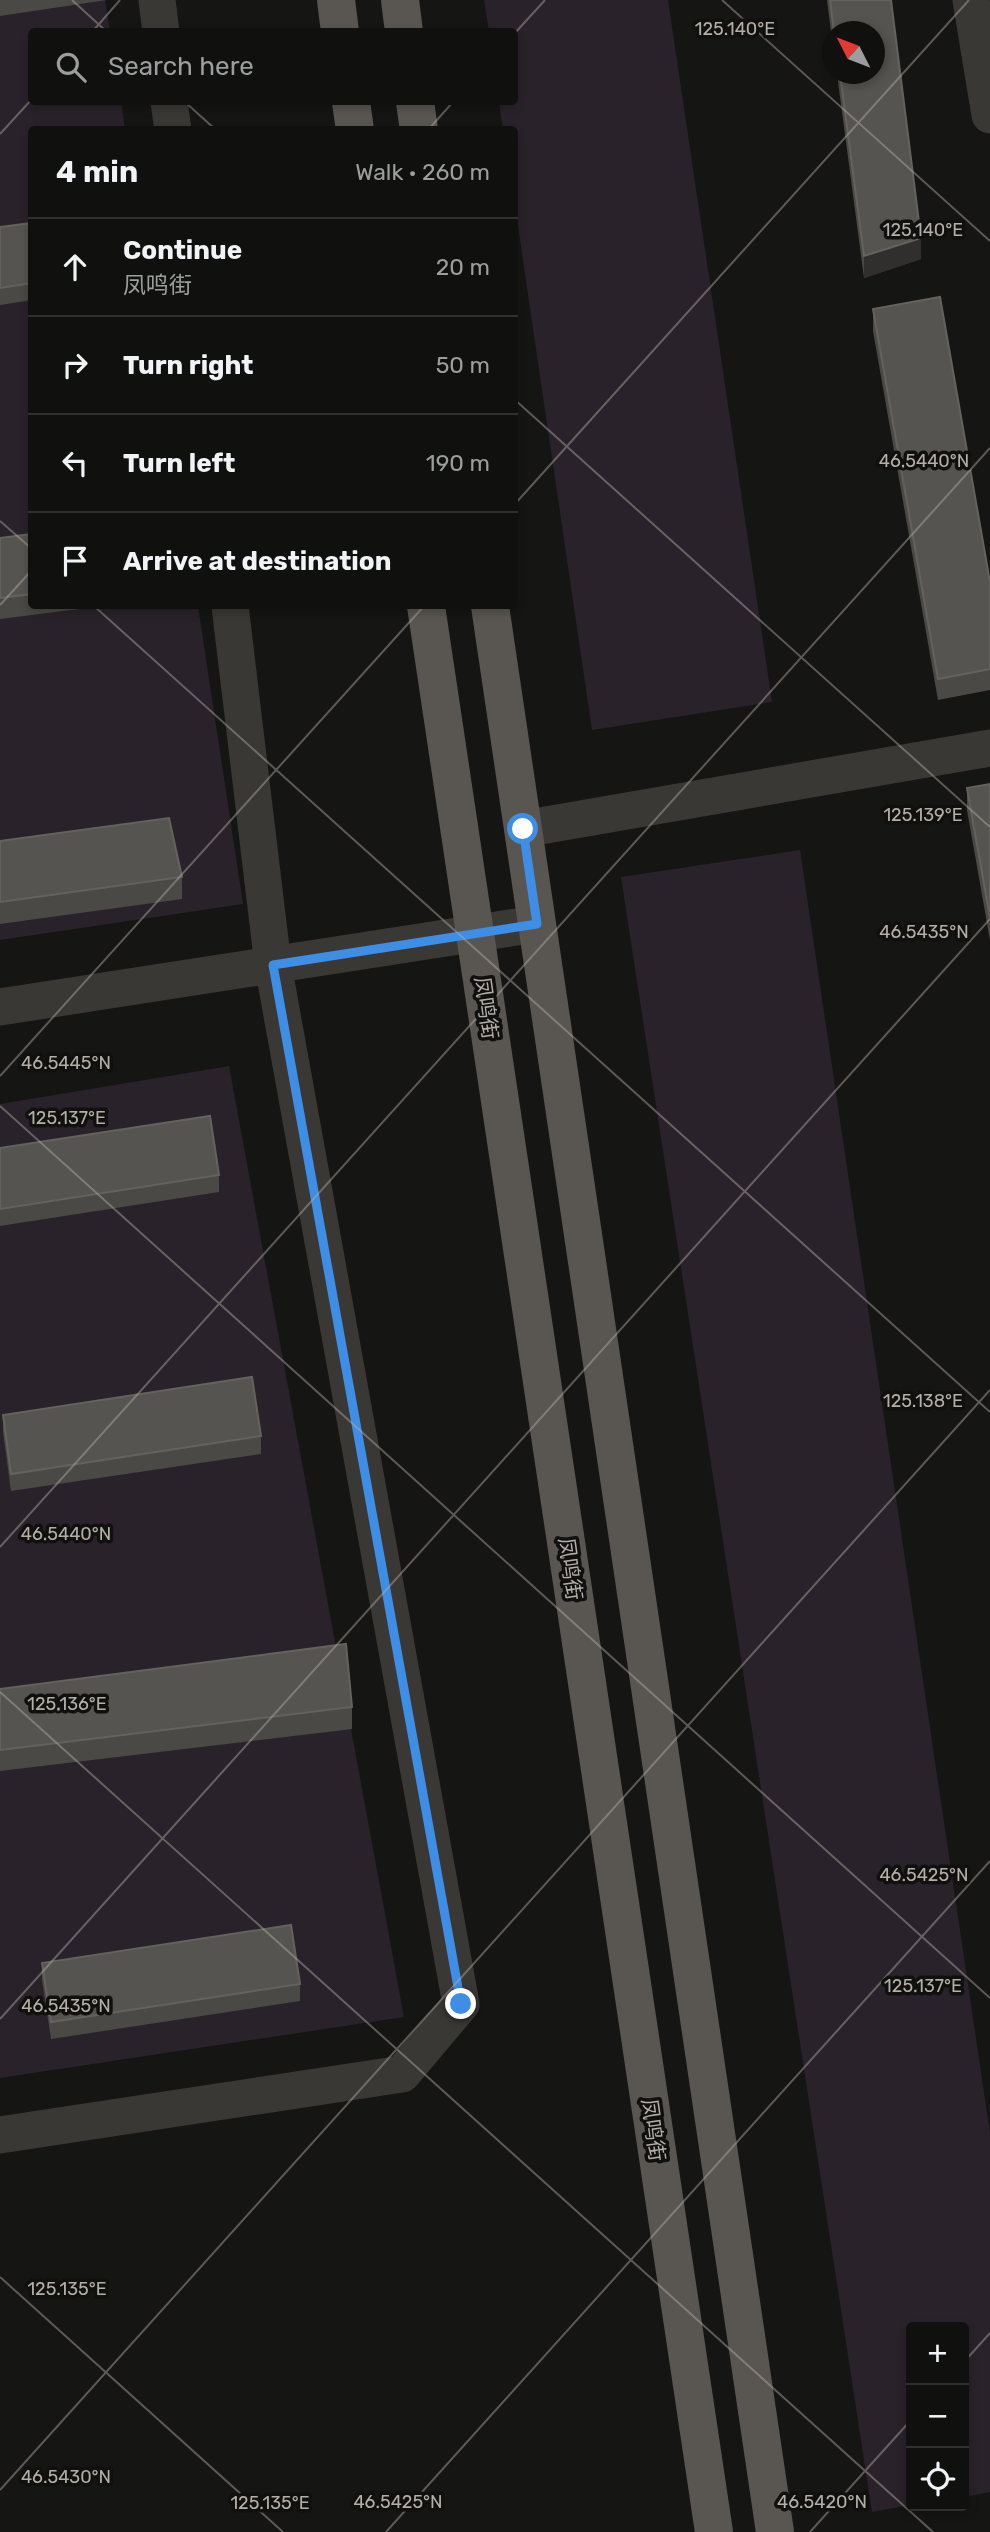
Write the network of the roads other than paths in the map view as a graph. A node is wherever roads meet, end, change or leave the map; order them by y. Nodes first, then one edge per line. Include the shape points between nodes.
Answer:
1 (157, 0) edge
2 (336, 0) edge
3 (400, 0) edge
4 (971, 0) edge
5 (160, 28) edge
6 (340, 28) edge
7 (404, 28) edge
8 (169, 105) edge
9 (351, 105) edge
10 (415, 105) edge
11 (990, 115) edge
12 (172, 126) edge
13 (354, 126) edge
14 (418, 126) edge
15 (230, 609) edge
16 (426, 609) edge
17 (489, 609) edge
18 (990, 748) edge
19 (523, 829) junction
20 (537, 924) junction
21 (475, 933) junction
22 (273, 965) junction
23 (0, 1007) edge
24 (0, 2135) edge
25 (713, 2532) edge
26 (775, 2532) edge

1 - 5 street
2 - 6 main road
3 - 7 main road
4 - 11 street
8 - 12 street
9 - 13 main road
10 - 14 main road
15 - 22 street
16 - 21 main road, 凤鸣街
17 - 19 main road
18 - 19 street
19 - 20 main road
20 - 21 street
20 - 26 main road
21 - 22 street
21 - 25 main road, 凤鸣街
22 - 23 street
22 - 24 street via 461,2004 402,2074

